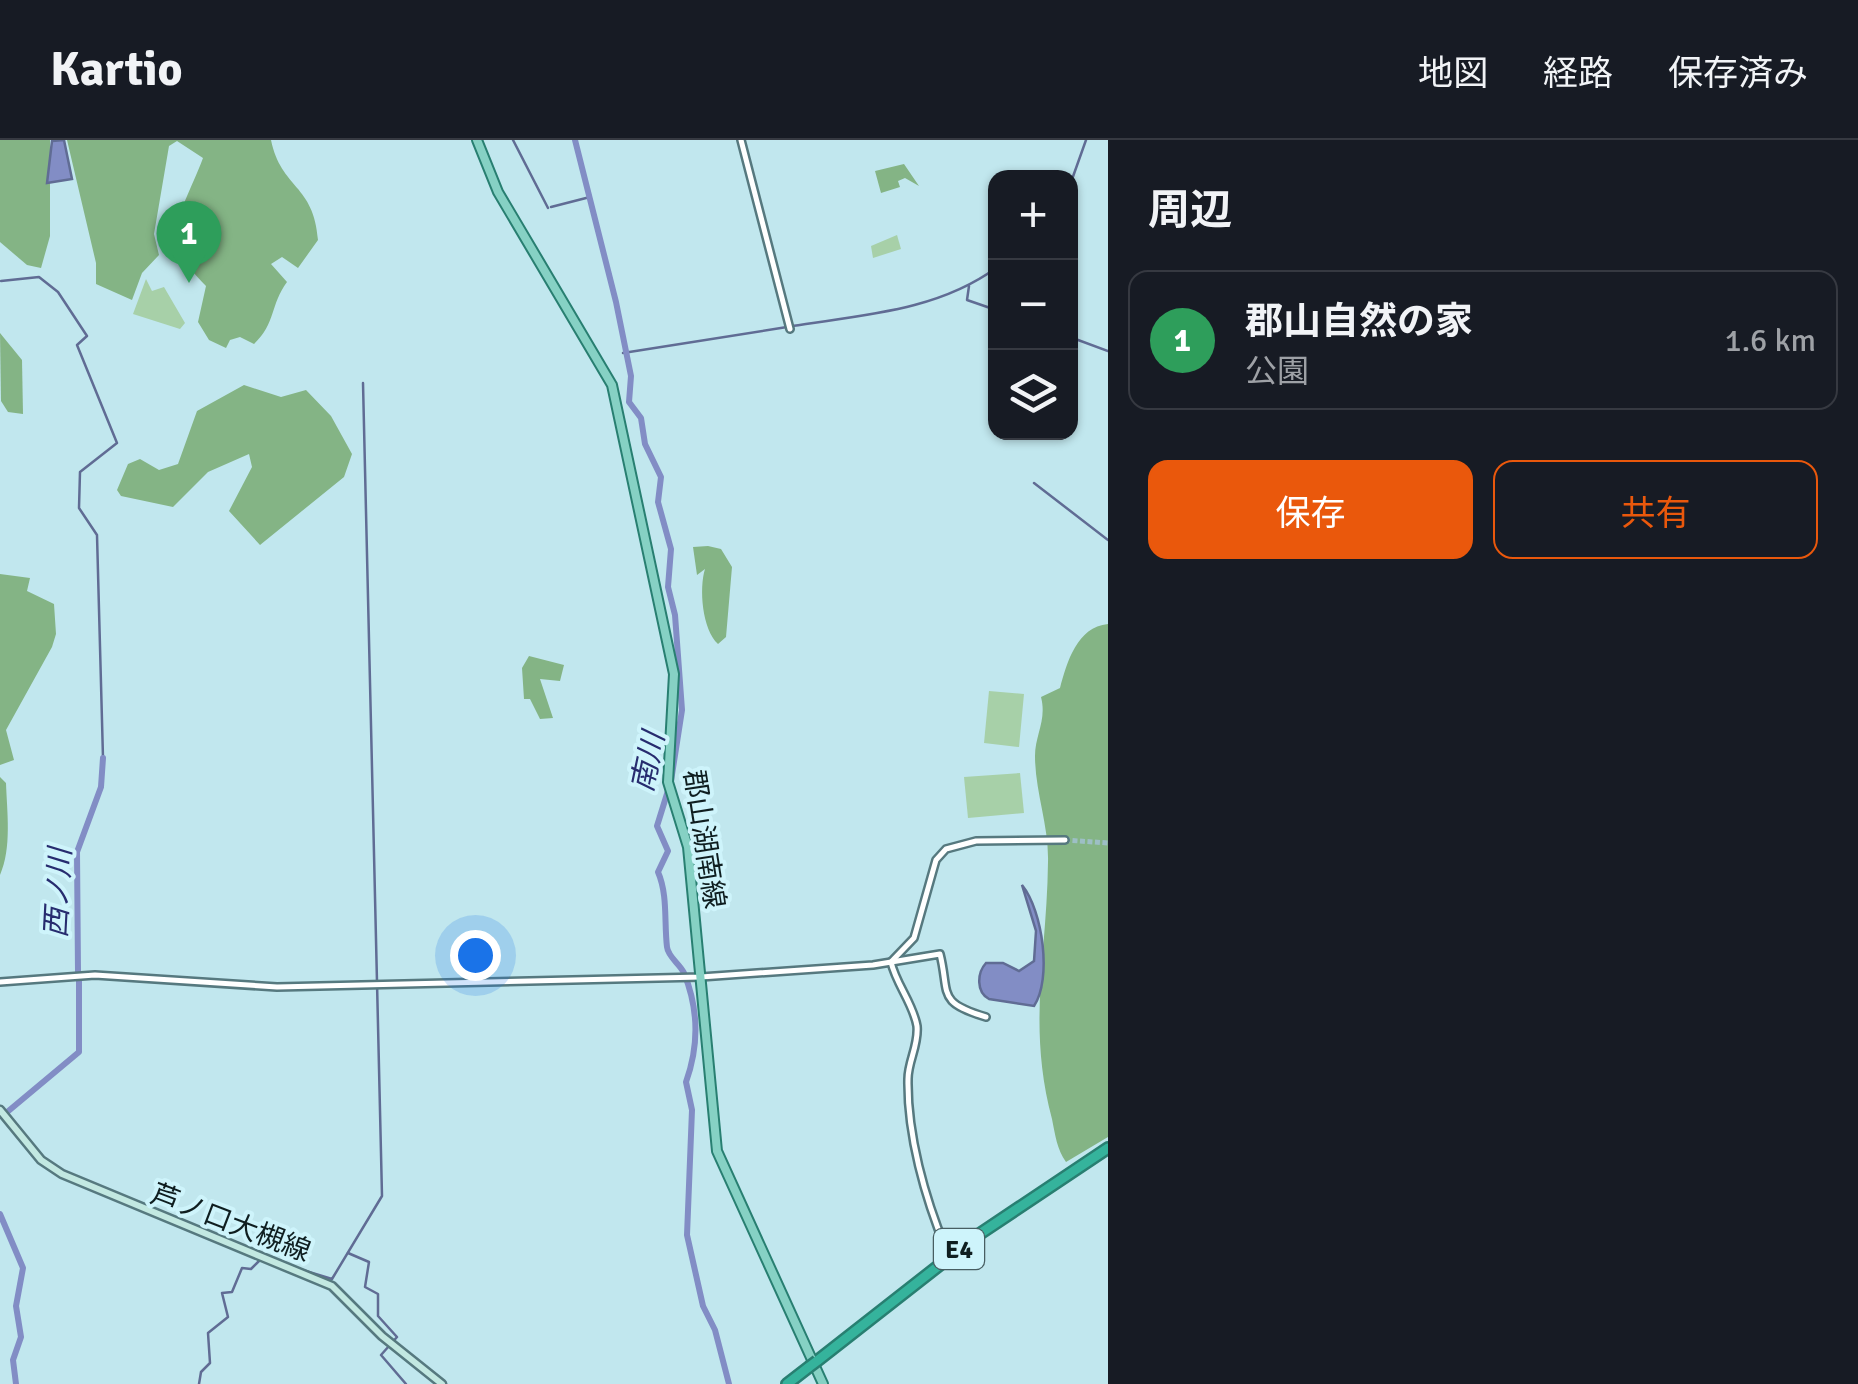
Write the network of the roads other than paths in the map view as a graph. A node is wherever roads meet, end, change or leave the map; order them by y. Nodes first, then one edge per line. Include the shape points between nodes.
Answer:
1 (477, 140) edge
2 (741, 140) edge
3 (790, 329) dead end
4 (1066, 840) tunnel mouth
5 (891, 962) junction
6 (701, 977) junction
7 (0, 982) edge
8 (986, 1017) dead end
9 (0, 1110) edge
10 (1108, 1151) edge
11 (946, 1249) dead end
12 (814, 1366) junction
13 (442, 1384) edge
14 (787, 1384) edge
15 (796, 1384) edge
16 (823, 1384) edge

1 - 6 main road, 郡山湖南線 via 498,192 612,385 674,674 668,782 688,847
2 - 3 street
4 - 5 street via 976,840 946,849 936,860 914,938
5 - 6 street
5 - 8 street via 940,954 950,998
5 - 11 street via 917,1029 908,1078 909,1130 928,1209
6 - 7 street via 277,986 95,975
6 - 16 main road, 郡山湖南線 via 719,1156
9 - 13 main road, 芦ノ口大槻線 via 44,1164 62,1174 332,1286
10 - 12 highway, E4 via 978,1235
12 - 14 highway, E4
12 - 15 highway, E4

